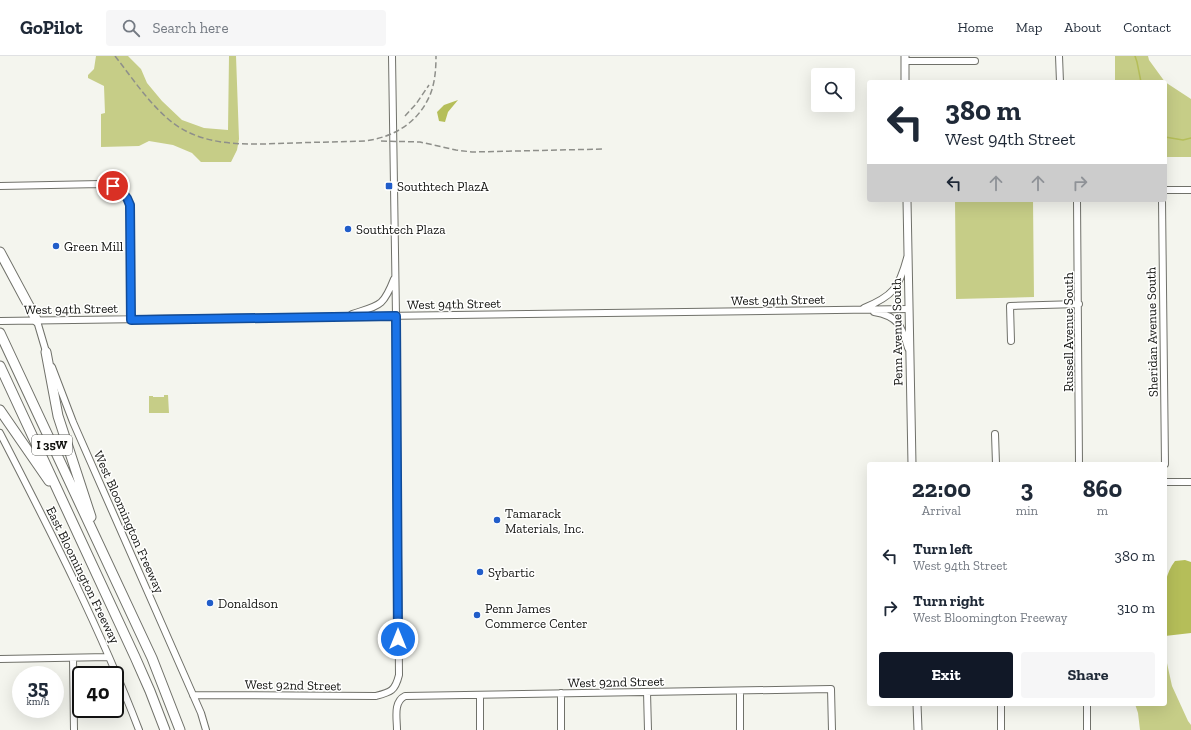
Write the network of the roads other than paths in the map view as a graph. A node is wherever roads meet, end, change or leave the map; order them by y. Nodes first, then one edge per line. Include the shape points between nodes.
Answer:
1 (392, 56) edge
2 (1059, 56) edge
3 (904, 58) edge
4 (975, 61) dead end
5 (905, 80) edge
6 (1060, 80) edge
7 (0, 186) edge
8 (1167, 190) edge
9 (1191, 190) edge
10 (907, 202) edge
11 (1077, 202) edge
12 (1162, 202) edge
13 (0, 252) edge
14 (908, 254) junction
15 (395, 276) junction
16 (1078, 304) junction
17 (860, 309) junction
18 (909, 309) junction
19 (346, 316) junction
20 (396, 316) junction
21 (131, 320) junction
22 (0, 321) edge
23 (36, 321) junction
24 (0, 333) edge
25 (1011, 341) dead end
26 (46, 352) junction
27 (909, 353) junction
28 (0, 366) edge
29 (0, 410) edge
30 (0, 433) edge
31 (995, 434) dead end
32 (912, 462) edge
33 (996, 462) edge
34 (1079, 462) edge
35 (1165, 462) edge
36 (1167, 482) edge
37 (1191, 482) edge
38 (64, 504) junction
39 (104, 556) junction
40 (109, 657) junction
41 (73, 658) junction
42 (0, 659) edge
43 (740, 691) junction
44 (647, 692) junction
45 (561, 693) junction
46 (193, 695) junction
47 (480, 695) junction
48 (917, 706) edge
49 (1001, 706) edge
50 (1087, 706) edge
51 (164, 727) edge
52 (74, 730) edge
53 (139, 730) edge
54 (180, 730) edge
55 (206, 730) edge
56 (397, 730) edge
57 (480, 730) edge
58 (562, 730) edge
59 (648, 730) edge
60 (740, 730) edge
61 (832, 730) edge
62 (918, 730) edge
63 (1001, 730) edge
64 (1087, 730) edge

1 - 15 street
2 - 6 street
3 - 4 street
3 - 5 main road
7 - 21 street via 101,184 122,191 131,212
8 - 9 street
10 - 14 main road, Penn Avenue South
11 - 16 street, Russell Avenue South
12 - 35 street, Sheridan Avenue South
13 - 23 highway
14 - 17 street via 900,281 890,294
14 - 18 main road, Penn Avenue South
15 - 19 street via 388,296 382,302
15 - 20 street
16 - 25 street via 1010,306
16 - 34 street, Russell Avenue South
17 - 18 street, West 94th Street
17 - 20 street, West 94th Street
17 - 27 street via 884,314 896,321 904,333
18 - 27 main road, Penn Avenue South
19 - 20 street, West 94th Street
19 - 21 street, West 94th Street
20 - 46 street, West 92nd Street via 396,686 393,690 376,696
21 - 23 street, West 94th Street
22 - 23 street, West 94th Street
23 - 26 street, West Bloomington Freeway
24 - 39 highway, I 35W
26 - 39 highway via 58,416
26 - 46 street, West Bloomington Freeway via 73,422
27 - 32 main road, Penn Avenue South
28 - 38 highway, I 35W
29 - 38 highway
30 - 40 street, East Bloomington Freeway
31 - 33 street
36 - 37 street
38 - 51 highway, I 35W
39 - 54 highway, I 35W via 152,658
40 - 41 street
40 - 53 street, East Bloomington Freeway
41 - 42 street
41 - 52 street
43 - 44 street, West 92nd Street
43 - 60 street
43 - 61 street, West 92nd Street via 831,690
44 - 45 street, West 92nd Street
44 - 59 street
45 - 47 street, West 92nd Street
45 - 58 street
46 - 55 street, West Bloomington Freeway
47 - 56 street, West 92nd Street via 401,698 397,706
47 - 57 street
48 - 62 main road
49 - 63 street
50 - 64 street

